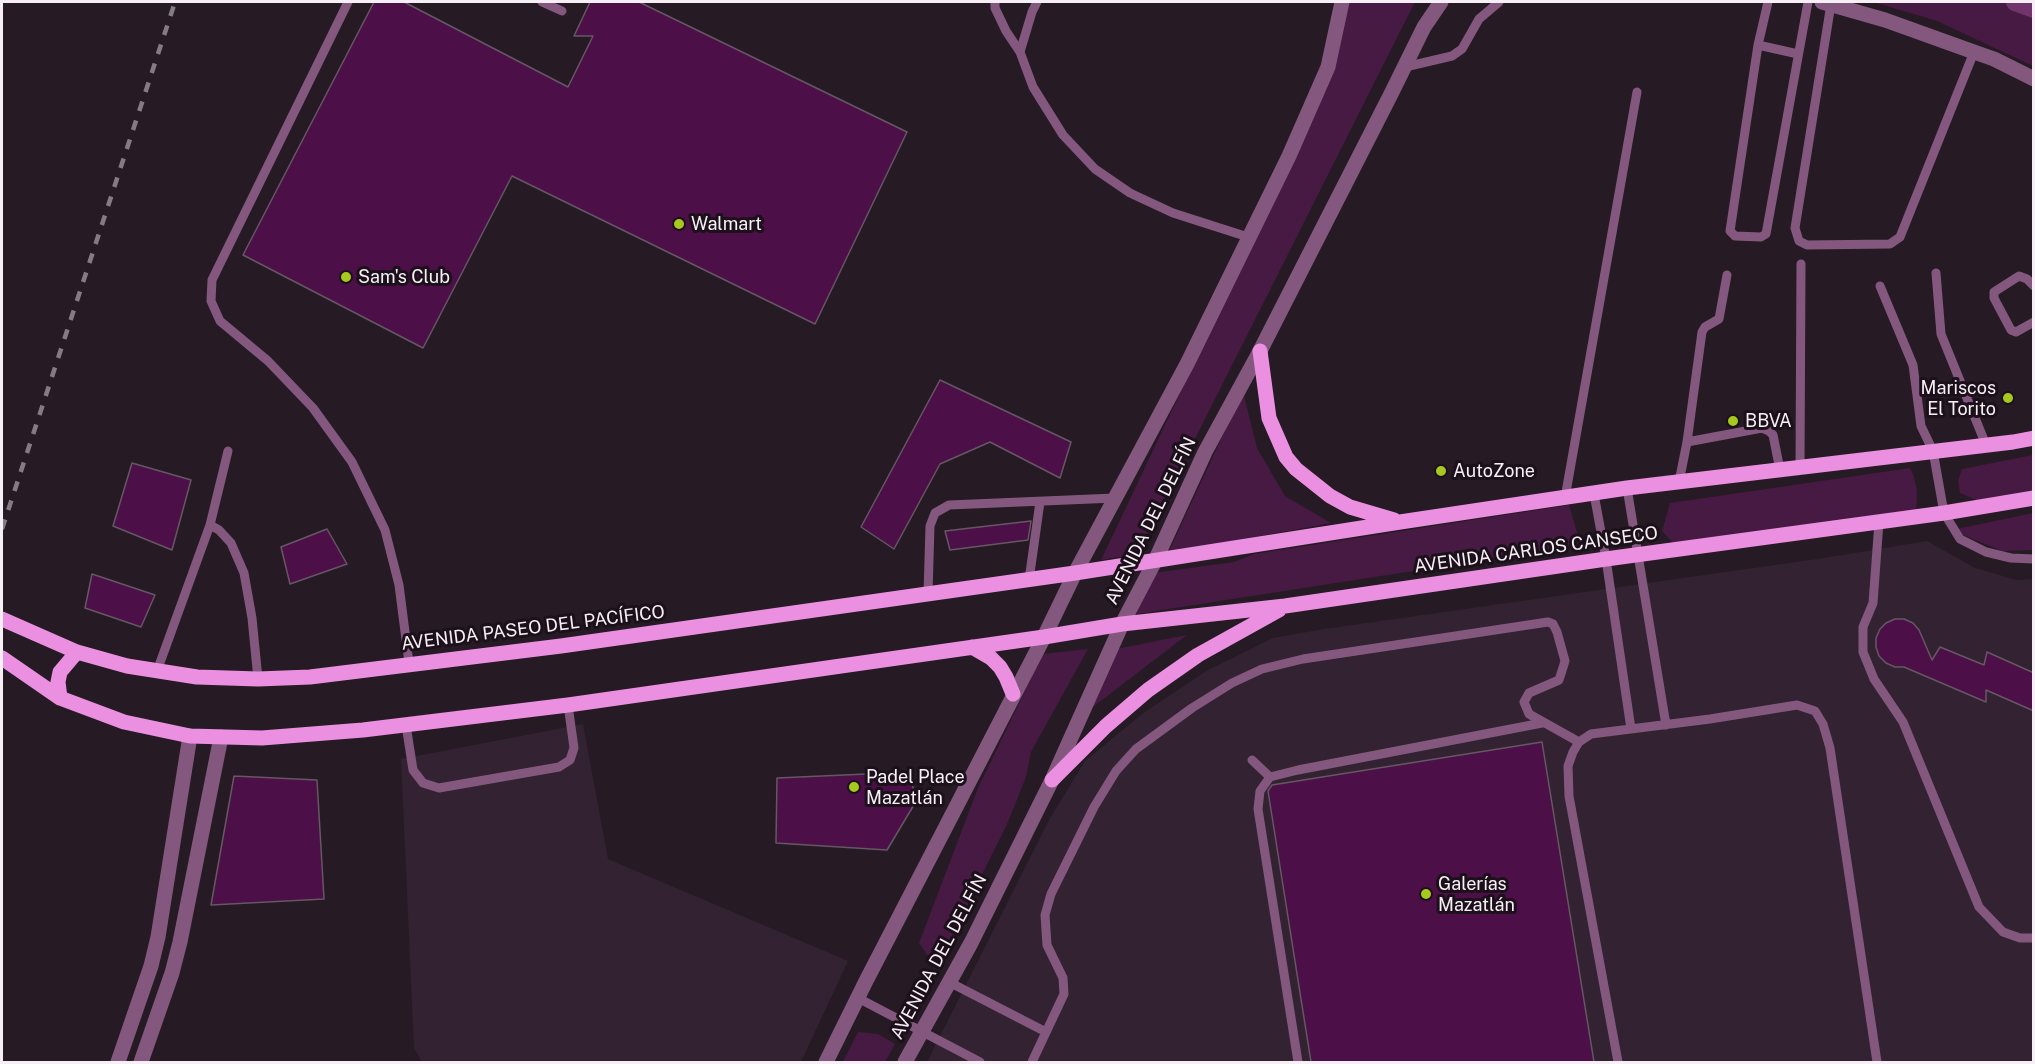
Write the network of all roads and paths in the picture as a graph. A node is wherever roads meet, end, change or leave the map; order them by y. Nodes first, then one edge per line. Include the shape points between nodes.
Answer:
1 (348, 2) edge
2 (542, 2) edge
3 (995, 2) edge
4 (1037, 2) edge
5 (1342, 2) edge
6 (1441, 2) edge
7 (1498, 2) edge
8 (1768, 2) edge
9 (1808, 2) edge
10 (1827, 3) edge
11 (562, 11) dead end
12 (1758, 45) junction
13 (1020, 52) junction
14 (1974, 52) junction
15 (1798, 54) junction
16 (1404, 67) junction
17 (2034, 79) edge
18 (1637, 92) dead end
19 (1248, 237) junction
20 (1801, 264) dead end
21 (1936, 273) dead end
22 (1728, 275) dead end
23 (1880, 286) dead end
24 (2034, 286) edge
25 (2034, 322) edge
26 (1260, 351) junction
27 (2034, 438) edge
28 (1687, 442) junction
29 (1986, 445) junction
30 (1933, 450) junction
31 (228, 451) dead end
32 (1800, 468) junction
33 (1780, 470) junction
34 (1679, 482) junction
35 (1627, 488) junction
36 (1594, 494) junction
37 (1115, 498) junction
38 (1565, 498) junction
39 (2034, 498) edge
40 (1040, 501) junction
41 (1944, 513) junction
42 (1400, 522) junction
43 (1879, 522) junction
44 (210, 525) junction
45 (1639, 554) junction
46 (1606, 559) junction
47 (2034, 559) edge
48 (1155, 561) junction
49 (1075, 573) junction
50 (1029, 579) junction
51 (928, 594) junction
52 (1285, 606) junction
53 (2, 619) edge
54 (1122, 624) junction
55 (1044, 637) junction
56 (972, 647) junction
57 (77, 652) junction
58 (2, 658) edge
59 (409, 663) junction
60 (157, 671) junction
61 (258, 679) junction
62 (1013, 694) junction
63 (60, 698) junction
64 (568, 705) junction
65 (1542, 723) junction
66 (406, 725) junction
67 (1666, 725) junction
68 (1631, 729) junction
69 (190, 736) junction
70 (221, 737) junction
71 (1579, 742) junction
72 (1252, 759) dead end
73 (1270, 777) junction
74 (1052, 780) junction
75 (2034, 938) edge
76 (949, 982) junction
77 (858, 998) junction
78 (922, 1032) junction
79 (1046, 1032) junction
80 (118, 1062) edge
81 (141, 1062) edge
82 (826, 1062) edge
83 (905, 1062) edge
84 (980, 1062) edge
85 (1032, 1062) edge
86 (1299, 1062) edge
87 (1618, 1062) edge
88 (1876, 1062) edge

1 - 59 lane via 212,279 211,301 220,321 313,408 352,462 385,530 399,585
2 - 11 lane
3 - 13 lane via 1006,31
4 - 13 lane
5 - 19 street via 1328,67
6 - 16 street, AVENIDA DEL DELFÍN
7 - 16 lane via 1479,19 1462,49 1452,56
8 - 12 lane
9 - 15 lane
10 - 14 street
10 - 14 lane via 1795,228 1799,241 1807,245 1890,244 1900,237
12 - 15 lane
12 - 15 lane via 1731,231 1736,236 1766,234
13 - 19 lane via 1032,87 1063,135 1095,169 1173,213
14 - 17 street
16 - 26 street, AVENIDA DEL DELFÍN
18 - 38 lane
19 - 37 street
20 - 32 lane
21 - 29 lane via 1941,334
22 - 28 lane via 1719,319 1702,332
23 - 30 lane via 1913,364 1921,426
24 - 25 lane via 2019,276 1994,292 2011,330 2016,332
26 - 42 main road via 1269,418 1286,457 1330,496 1350,507
26 - 48 street, AVENIDA DEL DELFÍN via 1205,452
27 - 29 main road
28 - 33 lane via 1769,430
28 - 34 lane
29 - 30 main road
30 - 32 main road
30 - 41 lane
31 - 44 lane
32 - 33 main road
33 - 34 main road
34 - 35 main road
35 - 36 main road
35 - 45 lane
36 - 38 main road
36 - 46 lane
37 - 40 lane
37 - 49 street
38 - 42 main road
39 - 41 main road, AVENIDA CARLOS CANSECO
40 - 50 lane
40 - 51 lane via 949,505 935,513 930,526
41 - 43 main road, AVENIDA CARLOS CANSECO
41 - 47 lane via 1960,539 1986,552
42 - 48 main road
43 - 45 main road, AVENIDA CARLOS CANSECO
43 - 75 lane via 1874,603 1863,627 1863,652 1874,679 1903,722 1979,907 2003,932
44 - 60 lane
44 - 61 lane via 231,543 244,573
45 - 46 main road, AVENIDA CARLOS CANSECO
45 - 67 lane
46 - 52 main road, AVENIDA CARLOS CANSECO
46 - 68 lane
48 - 49 main road
48 - 54 street, AVENIDA DEL DELFÍN
49 - 50 main road, AVENIDA PASEO DEL PACÍFICO
49 - 55 street
50 - 51 main road, AVENIDA PASEO DEL PACÍFICO
51 - 59 main road, AVENIDA PASEO DEL PACÍFICO
52 - 54 main road, AVENIDA CARLOS CANSECO
52 - 74 main road via 1198,655 1148,690
53 - 57 main road, AVENIDA PASEO DEL PACÍFICO
54 - 55 main road, AVENIDA CARLOS CANSECO
54 - 74 street, AVENIDA DEL DELFÍN
55 - 56 main road
55 - 62 street
56 - 62 main road via 1000,667
56 - 64 main road
57 - 60 main road, AVENIDA PASEO DEL PACÍFICO
57 - 63 main road via 60,672
58 - 63 main road
59 - 61 main road, AVENIDA PASEO DEL PACÍFICO
60 - 61 main road, AVENIDA PASEO DEL PACÍFICO
62 - 77 street
63 - 69 main road via 124,722
64 - 66 main road
64 - 66 lane via 574,748 570,760 560,767 439,788 423,783 413,770
65 - 71 lane
65 - 73 lane
65 - 79 lane via 1528,714 1524,702 1529,693 1559,680 1565,661 1557,632 1548,622 1303,659 1262,669 1232,683 1136,749 1116,771 1094,807 1051,894 1045,915 1047,945 1063,978 1064,994
66 - 70 main road via 262,738
67 - 68 lane
67 - 88 lane via 1797,705 1815,711 1830,748
68 - 71 lane via 1591,734
69 - 70 main road
69 - 80 street via 158,937
70 - 81 street via 180,942
71 - 87 lane via 1568,766 1569,796
72 - 73 lane
73 - 86 lane via 1260,791 1258,809
74 - 76 street, AVENIDA DEL DELFÍN
76 - 78 street, AVENIDA DEL DELFÍN
76 - 79 lane
77 - 78 lane
77 - 82 street
78 - 83 street, AVENIDA DEL DELFÍN
78 - 84 lane
79 - 85 lane

